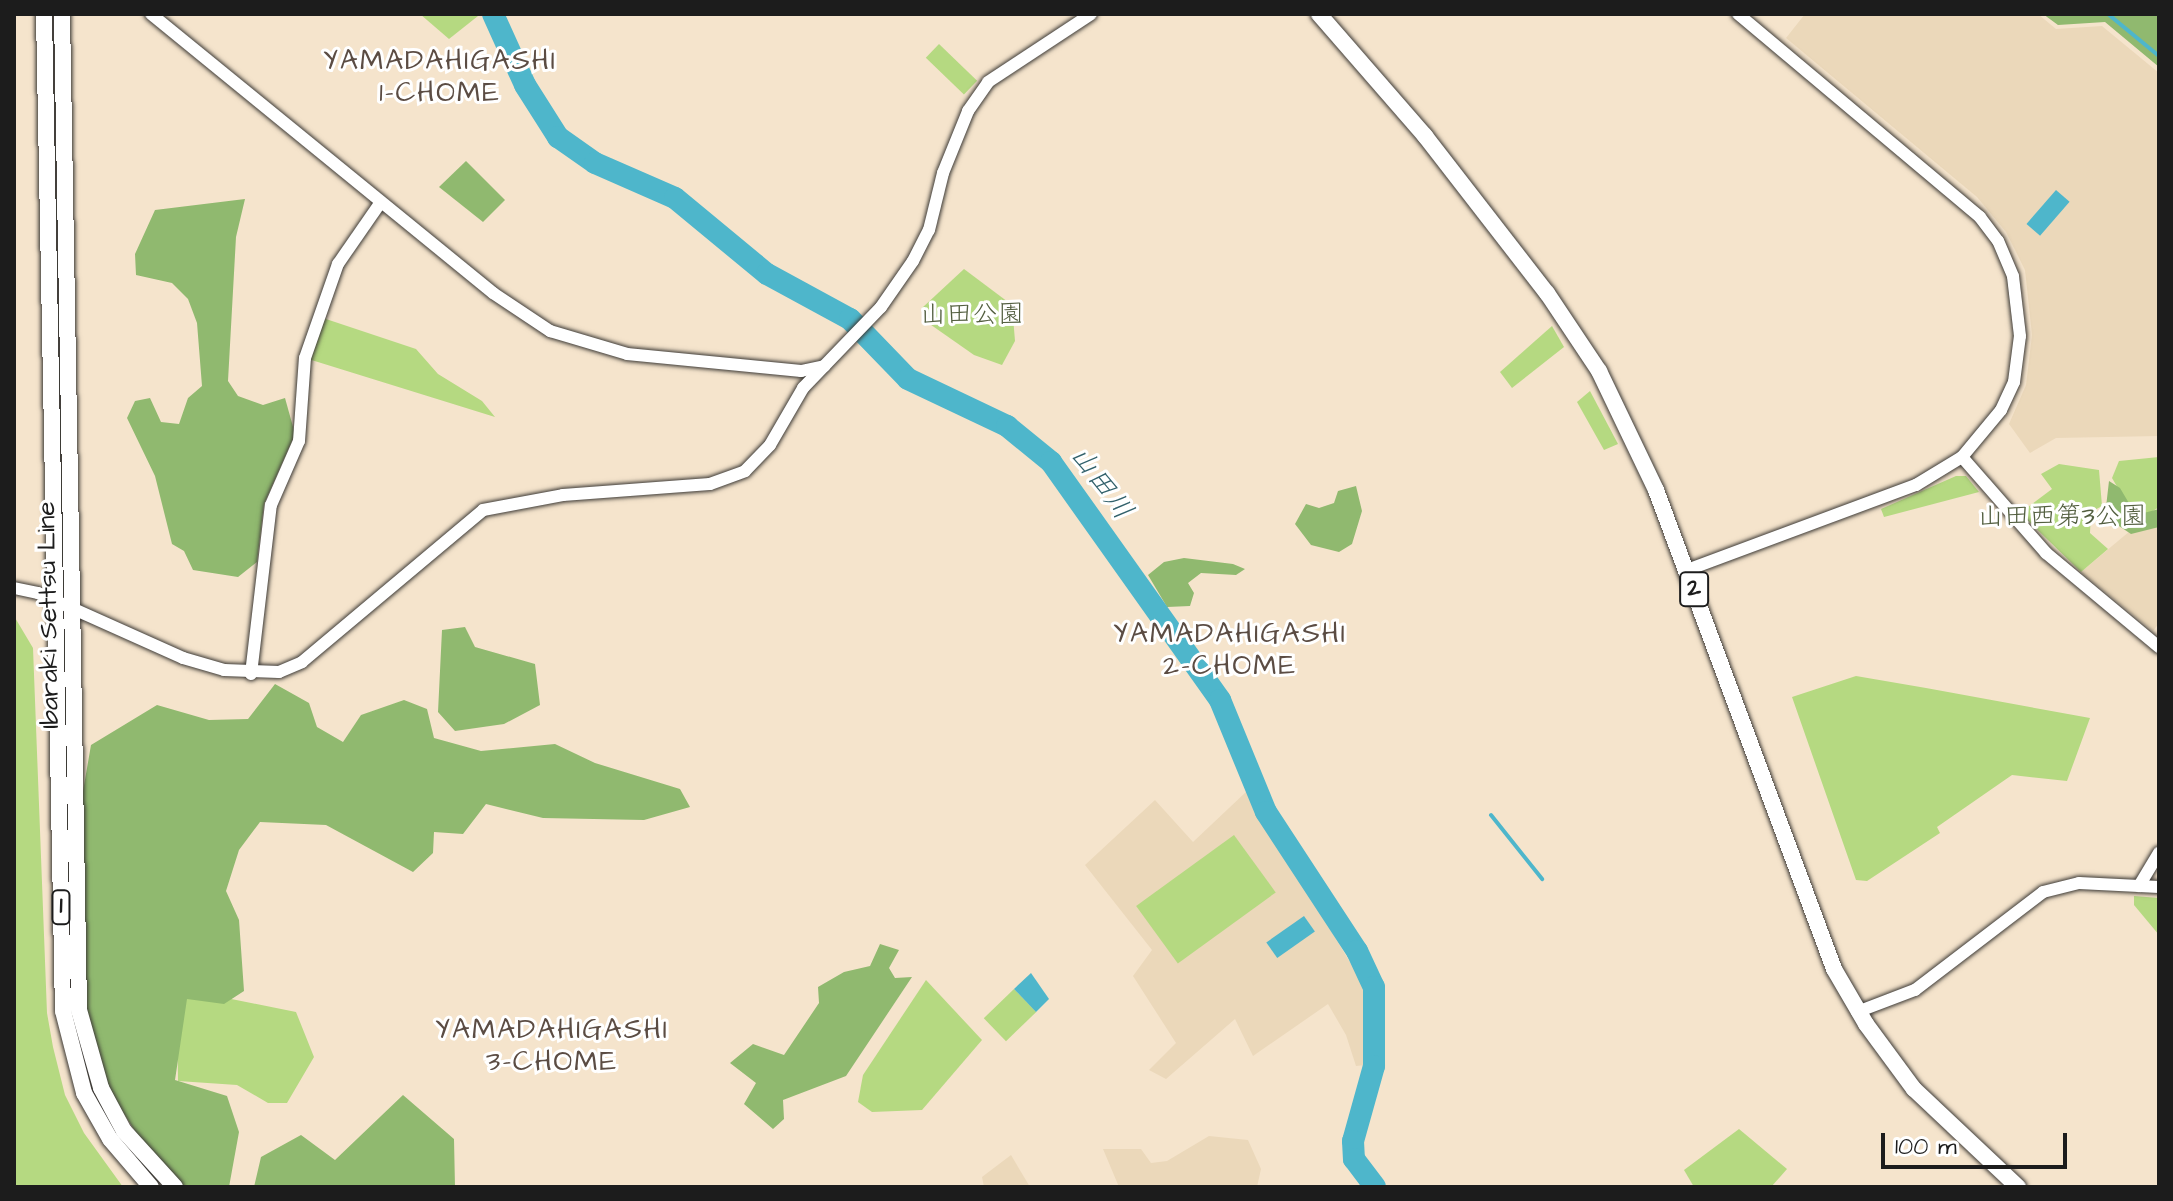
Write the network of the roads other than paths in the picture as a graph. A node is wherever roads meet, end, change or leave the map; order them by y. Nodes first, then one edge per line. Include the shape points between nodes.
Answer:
1 (44, 14) edge
2 (62, 14) edge
3 (151, 14) edge
4 (1091, 14) edge
5 (1319, 14) edge
6 (1738, 14) edge
7 (381, 202) junction
8 (824, 366) junction
9 (1962, 457) junction
10 (1687, 570) junction
11 (14, 588) edge
12 (55, 601) junction
13 (72, 609) junction
14 (2159, 647) edge
15 (251, 674) junction
16 (2159, 853) edge
17 (2139, 886) junction
18 (2159, 887) edge
19 (1857, 1012) junction
20 (151, 1187) edge
21 (175, 1187) edge
22 (2018, 1187) edge

1 - 12 main road, Ibaraki Settsu Line / 1
2 - 13 main road, Ibaraki Settsu Line / 1
3 - 7 street
4 - 8 street via 988,82 968,111 948,160 929,230 872,316
5 - 10 main road, 2 via 1443,160 1547,293 1599,371
6 - 9 street via 1969,205 1998,241 2020,304 2014,382 2001,410
7 - 8 street via 523,314 589,347 801,371
7 - 15 street via 338,264 305,358 299,441 271,505
8 - 15 street via 803,388 760,460 745,471 710,484 563,495 483,510 302,662 279,672
9 - 10 street via 1916,485
9 - 14 street via 2046,553
10 - 19 main road, 2 via 1799,880
11 - 12 street
12 - 13 street
12 - 20 main road, Ibaraki Settsu Line / 1 via 63,1011 84,1093 110,1139
13 - 15 street via 183,658
13 - 21 main road, Ibaraki Settsu Line / 1 via 79,1010 101,1088 124,1131
16 - 17 street
17 - 18 street
17 - 19 street via 2079,883 2043,892 1915,990
19 - 22 main road, 2 via 1944,1123

